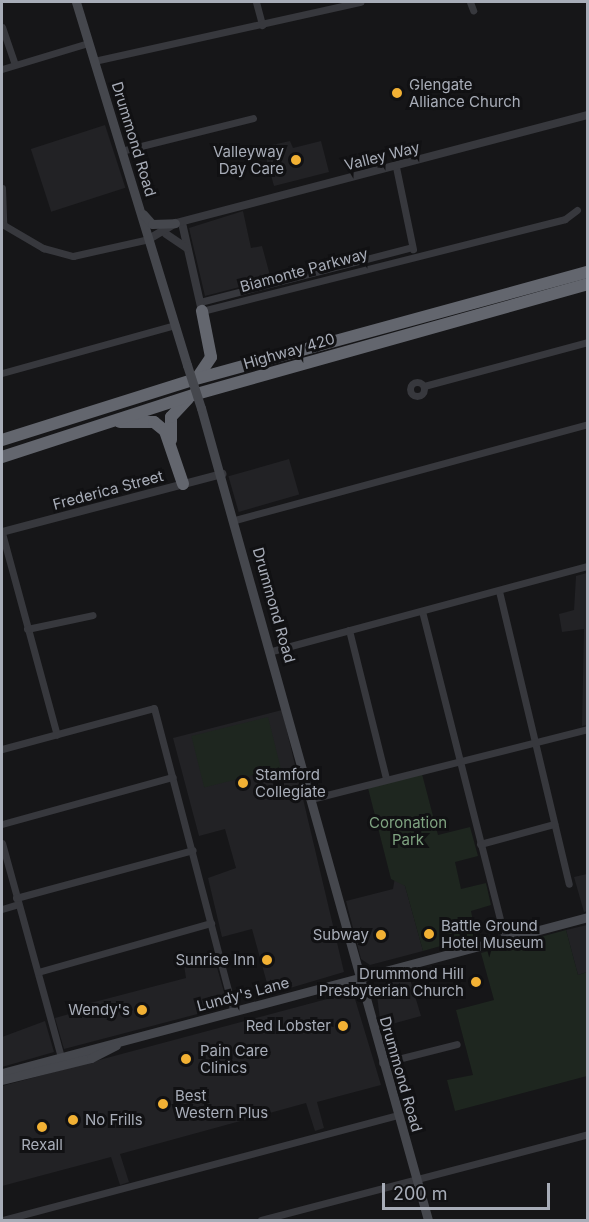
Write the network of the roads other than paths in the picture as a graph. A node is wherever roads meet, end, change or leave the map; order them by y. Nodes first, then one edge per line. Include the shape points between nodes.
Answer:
1 (76, 2) edge
2 (256, 2) edge
3 (361, 2) edge
4 (470, 2) edge
5 (473, 10) dead end
6 (262, 25) junction
7 (2, 27) edge
8 (88, 43) junction
9 (94, 61) junction
10 (15, 64) junction
11 (2, 69) edge
12 (588, 116) edge
13 (253, 118) dead end
14 (121, 152) junction
15 (396, 166) junction
16 (2, 188) edge
17 (138, 204) junction
18 (577, 210) dead end
19 (178, 223) junction
20 (2, 225) edge
21 (166, 234) junction
22 (149, 239) junction
23 (413, 251) junction
24 (189, 253) junction
25 (588, 272) edge
26 (588, 284) edge
27 (201, 307) junction
28 (175, 325) junction
29 (209, 341) junction
30 (588, 342) edge
31 (262, 360) junction
32 (2, 373) edge
33 (196, 379) junction
34 (424, 387) dead end
35 (193, 395) junction
36 (96, 424) junction
37 (588, 424) edge
38 (2, 440) edge
39 (172, 448) junction
40 (2, 457) edge
41 (222, 474) junction
42 (183, 484) junction
43 (235, 520) junction
44 (2, 532) edge
45 (588, 566) edge
46 (499, 591) junction
47 (422, 611) junction
48 (93, 615) dead end
49 (27, 629) junction
50 (349, 630) junction
51 (272, 651) junction
52 (588, 729) edge
53 (57, 735) junction
54 (534, 739) junction
55 (2, 749) edge
56 (457, 758) junction
57 (173, 777) junction
58 (386, 778) junction
59 (311, 799) junction
60 (2, 824) edge
61 (554, 824) junction
62 (2, 843) edge
63 (480, 844) junction
64 (193, 850) junction
65 (570, 884) dead end
66 (17, 901) junction
67 (2, 909) edge
68 (588, 917) edge
69 (212, 922) junction
70 (505, 938) junction
71 (38, 972) junction
72 (359, 978) junction
73 (234, 1012) junction
74 (458, 1044) dead end
75 (116, 1045) junction
76 (61, 1057) junction
77 (382, 1063) junction
78 (2, 1073) edge
79 (2, 1080) edge
80 (397, 1115) junction
81 (588, 1134) edge
82 (417, 1179) junction
83 (3, 1221) edge
84 (261, 1221) edge
85 (428, 1221) edge

1 - 8 main road, Drummond Road
2 - 6 street
3 - 6 street
4 - 5 street
6 - 9 street
7 - 10 street
8 - 9 main road, Drummond Road
8 - 10 street
9 - 14 main road, Drummond Road
10 - 11 street
12 - 15 street, Valley Way
13 - 14 street
14 - 17 main road, Drummond Road
15 - 19 street, Valley Way
15 - 23 street
16 - 20 street
17 - 19 main road via 151,224
17 - 22 main road, Drummond Road
18 - 23 street, Biamonte Parkway via 565,219
19 - 21 street, Valley Way
19 - 22 street, Valley Way
19 - 24 street
20 - 22 street, Valley Way via 43,248 73,256
21 - 22 street, Valley Way
21 - 24 street via 182,241
22 - 28 main road, Drummond Road
23 - 27 street, Biamonte Parkway
24 - 27 street
25 - 31 highway, Highway 420
26 - 35 highway, Highway 420
27 - 29 highway
28 - 32 street
28 - 41 main road, Drummond Road, bridge
29 - 31 highway via 229,363
29 - 33 highway via 211,357
30 - 34 street
31 - 33 highway, Highway 420
33 - 38 highway, Highway 420
35 - 36 highway, Highway 420
35 - 39 highway via 171,417
36 - 39 highway via 154,422
36 - 40 highway, Highway 420
37 - 43 street
39 - 42 highway
41 - 42 street, Frederica Street
41 - 43 main road, Drummond Road
42 - 44 street, Frederica Street
43 - 51 main road, Drummond Road
44 - 49 street
45 - 46 street
46 - 47 street
46 - 54 street
47 - 50 street
47 - 56 street
48 - 49 street
49 - 53 street
50 - 51 street
50 - 58 street
51 - 59 main road, Drummond Road
52 - 54 street
53 - 55 street
53 - 57 street via 154,708
54 - 56 street
54 - 61 street
56 - 58 street
56 - 63 street
57 - 60 street
57 - 64 street
58 - 59 street
59 - 72 main road, Drummond Road
61 - 63 street
61 - 65 street
62 - 66 street
63 - 70 street
64 - 66 street
64 - 69 street
66 - 67 street
66 - 71 street
68 - 70 main road, Lundy's Lane
69 - 71 street
69 - 73 street
70 - 72 main road, Lundy's Lane
71 - 76 street
72 - 73 main road, Lundy's Lane
72 - 77 main road, Drummond Road
73 - 75 main road, Lundy's Lane
74 - 77 street
75 - 76 main road, Lundy's Lane
75 - 79 main road, Lundy's Lane via 91,1058
76 - 78 main road, Lundy's Lane
77 - 80 main road, Drummond Road
80 - 82 main road, Drummond Road
80 - 83 street
81 - 82 street
82 - 84 street
82 - 85 main road, Drummond Road

